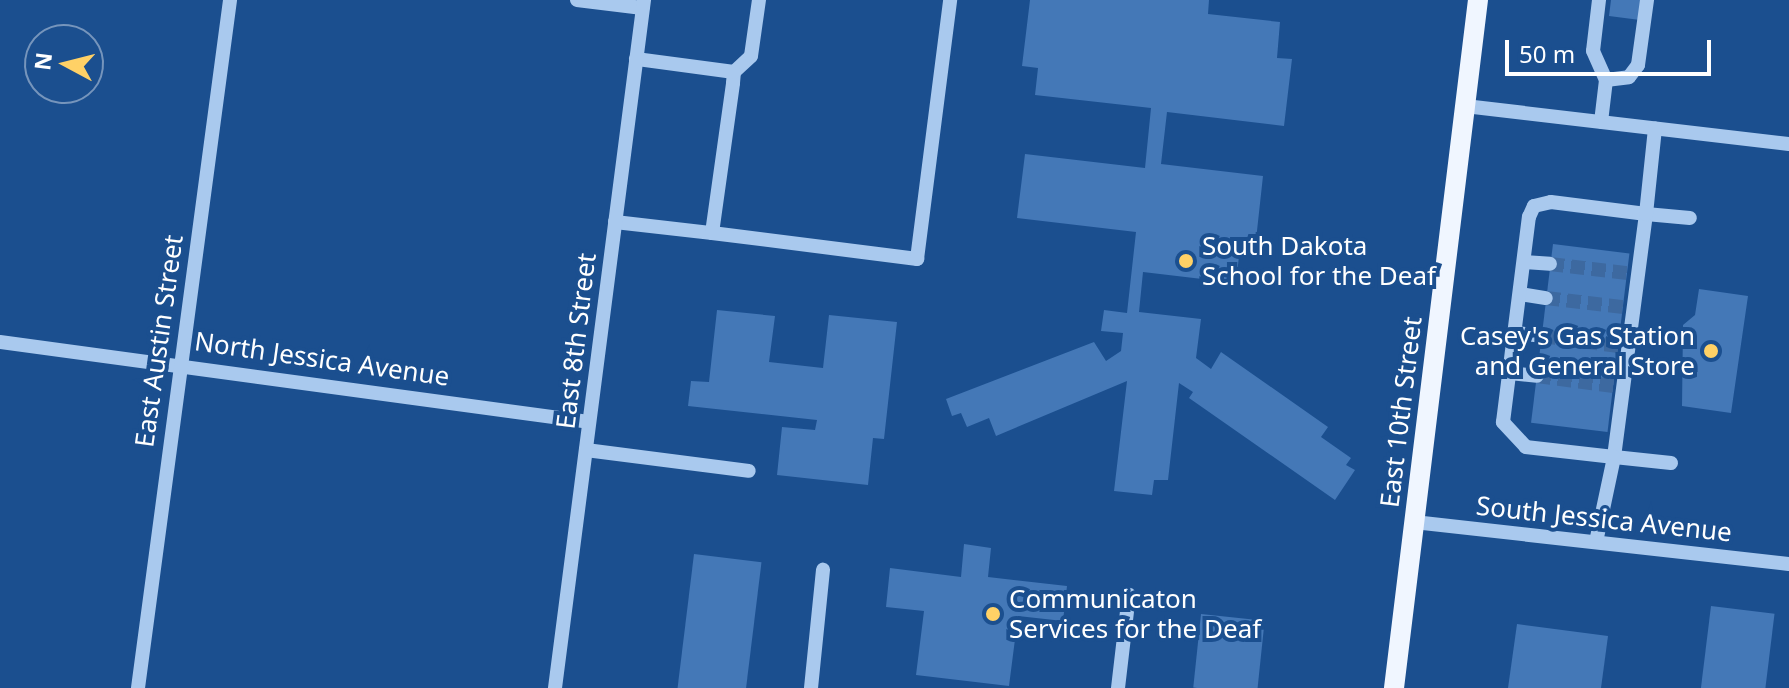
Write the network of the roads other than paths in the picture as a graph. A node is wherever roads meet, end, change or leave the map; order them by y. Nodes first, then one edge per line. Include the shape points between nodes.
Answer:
1 (230, 0) edge
2 (577, 0) edge
3 (759, 0) edge
4 (950, 0) edge
5 (1478, 0) edge
6 (1599, 0) edge
7 (1647, 0) edge
8 (643, 4) edge
9 (636, 59) junction
10 (734, 72) junction
11 (1606, 80) junction
12 (1465, 106) junction
13 (1601, 122) junction
14 (1655, 128) junction
15 (1789, 144) edge
16 (1646, 214) junction
17 (1690, 218) dead end
18 (615, 222) junction
19 (712, 233) junction
20 (1524, 262) junction
21 (1550, 264) tunnel mouth
22 (1520, 294) junction
23 (1546, 298) tunnel mouth
24 (1515, 333) junction
25 (1542, 336) tunnel mouth
26 (0, 342) edge
27 (181, 362) junction
28 (1510, 373) junction
29 (1537, 376) tunnel mouth
30 (589, 422) junction
31 (586, 450) junction
32 (1614, 457) junction
33 (1671, 463) dead end
34 (749, 471) dead end
35 (1414, 522) junction
36 (1596, 542) junction
37 (1789, 564) edge
38 (823, 570) dead end
39 (1129, 595) dead end
40 (138, 688) edge
41 (555, 688) edge
42 (811, 688) edge
43 (1118, 688) edge
44 (1394, 688) edge

1 - 27 street, East Austin Street
2 - 8 street
3 - 10 street via 751,56
4 - 19 street via 917,259
5 - 12 main road, East 10th Street
6 - 11 street via 1593,51
7 - 11 street via 1638,65 1629,77
8 - 9 street, East 8th Street
9 - 10 street
9 - 18 street, East 8th Street
10 - 19 street
11 - 13 street
12 - 13 street
12 - 35 main road, East 10th Street
13 - 14 street
14 - 15 street
14 - 16 street
16 - 17 street
16 - 20 street via 1551,202 1534,206
16 - 32 street via 1632,274
18 - 19 street
18 - 30 street, East 8th Street
20 - 21 street
20 - 22 street
22 - 23 street
22 - 24 street
24 - 25 street
24 - 28 street
26 - 27 street, North Jessica Avenue
27 - 30 street, North Jessica Avenue
27 - 40 street, East Austin Street
28 - 29 street
28 - 32 street via 1503,422 1514,440
30 - 31 street, East 8th Street
31 - 34 street
31 - 41 street, East 8th Street
32 - 33 street
32 - 36 street
35 - 36 street, South Jessica Avenue
35 - 44 main road, East 10th Street
36 - 37 street, South Jessica Avenue
38 - 42 street
39 - 43 street

